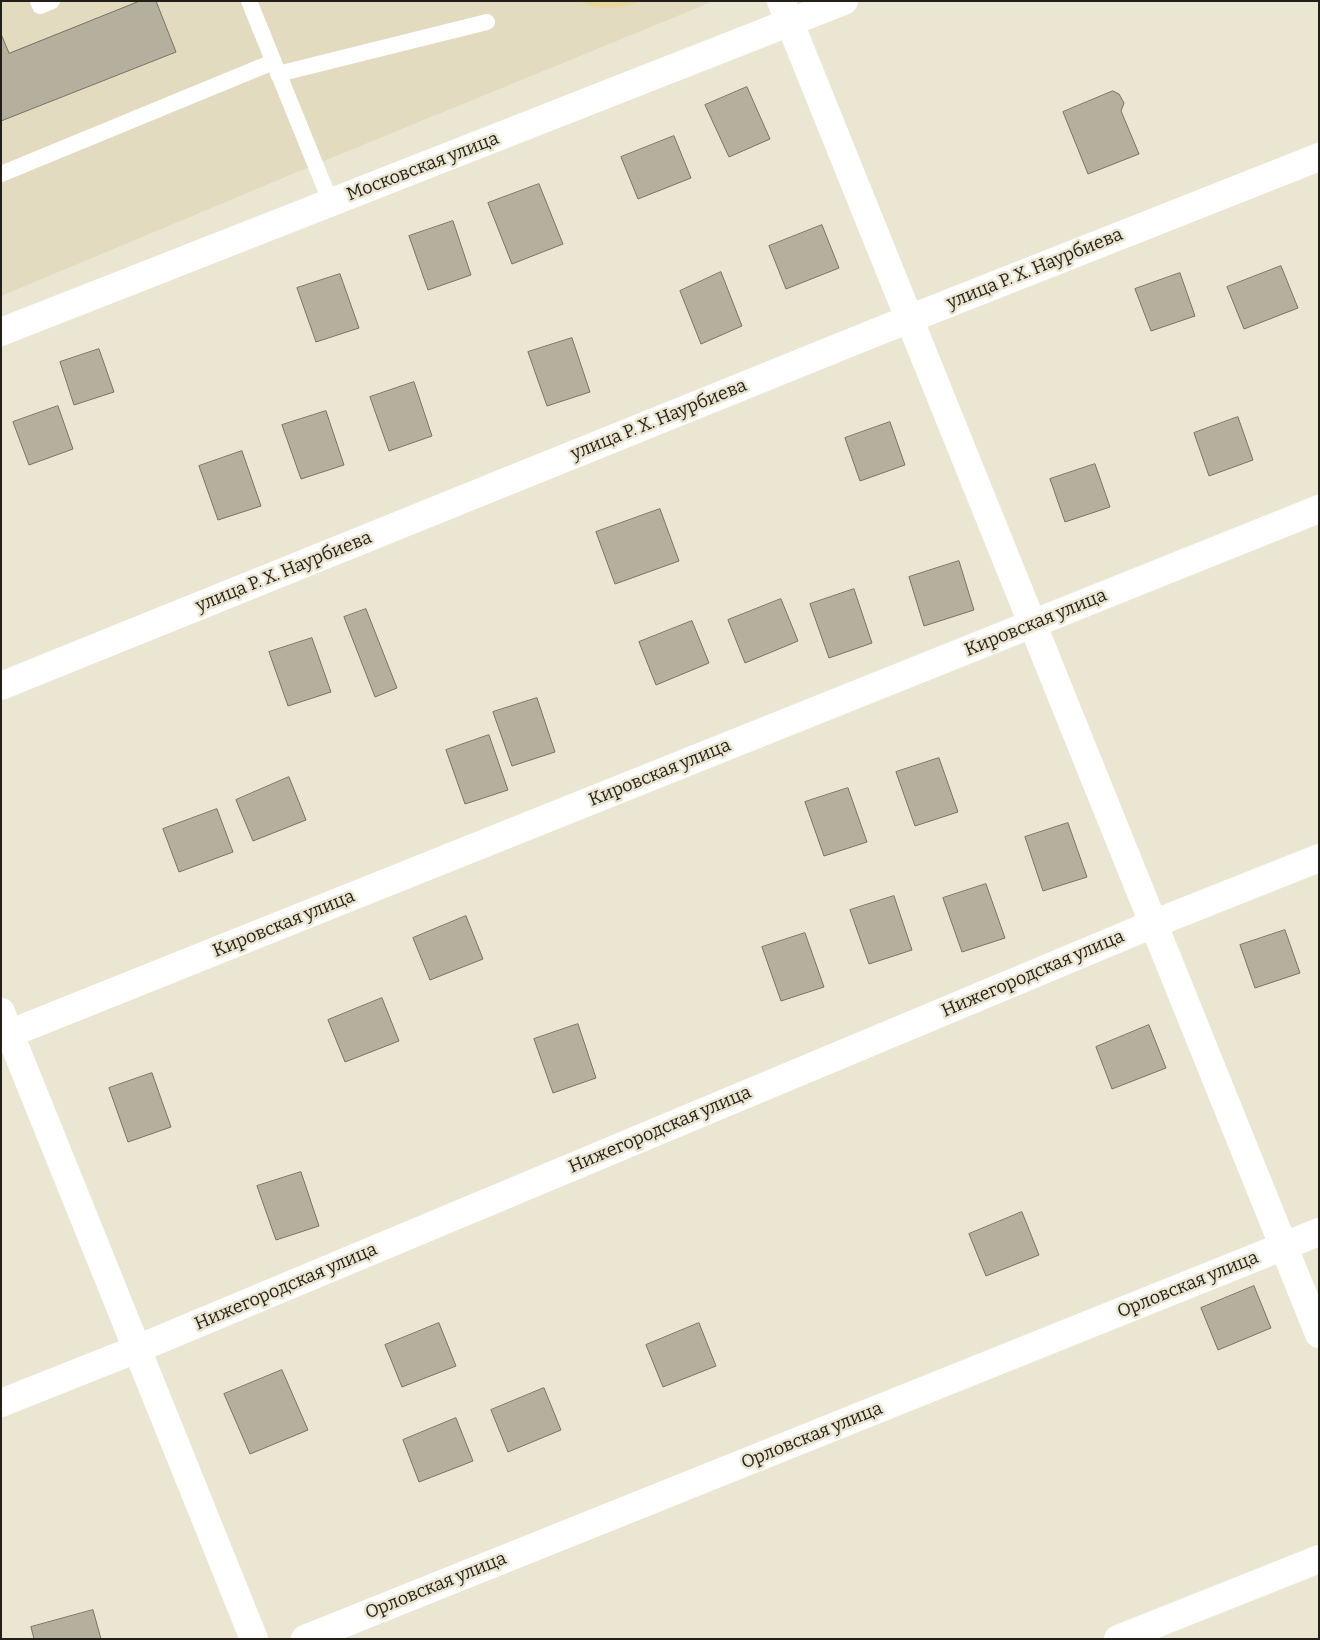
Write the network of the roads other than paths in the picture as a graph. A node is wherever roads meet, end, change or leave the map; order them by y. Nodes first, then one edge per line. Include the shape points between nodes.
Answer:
1 (38, 1) edge
2 (52, 1) edge
3 (249, 1) edge
4 (844, 1) edge
5 (786, 12) edge
6 (487, 22) dead end
7 (275, 68) junction
8 (1319, 157) edge
9 (1, 174) edge
10 (331, 203) junction
11 (909, 319) junction
12 (1, 332) edge
13 (1319, 509) edge
14 (1032, 624) junction
15 (1, 686) edge
16 (1319, 858) edge
17 (1153, 924) junction
18 (4, 1027) edge
19 (1319, 1232) edge
20 (1284, 1247) junction
21 (1319, 1334) edge
22 (138, 1349) junction
23 (1, 1403) edge
24 (1319, 1559) edge
25 (254, 1639) edge
26 (305, 1639) edge
27 (1118, 1639) edge

1 - 2 lane via 40,6
3 - 7 lane
4 - 5 street, Московская улица
5 - 10 street, Московская улица
5 - 11 street
6 - 7 lane
7 - 9 lane
7 - 10 lane
8 - 11 street, улица Р. Х. Наурбиева
10 - 12 street, Московская улица
11 - 14 street
11 - 15 street, улица Р. Х. Наурбиева
13 - 14 street, Кировская улица
14 - 17 street
14 - 18 street, Кировская улица
16 - 17 street, Нижегородская улица
17 - 20 street
17 - 22 street, Нижегородская улица
18 - 22 street
19 - 20 street, Орловская улица
20 - 21 street
20 - 26 street, Орловская улица
22 - 23 street, Нижегородская улица
22 - 25 street
24 - 27 street

